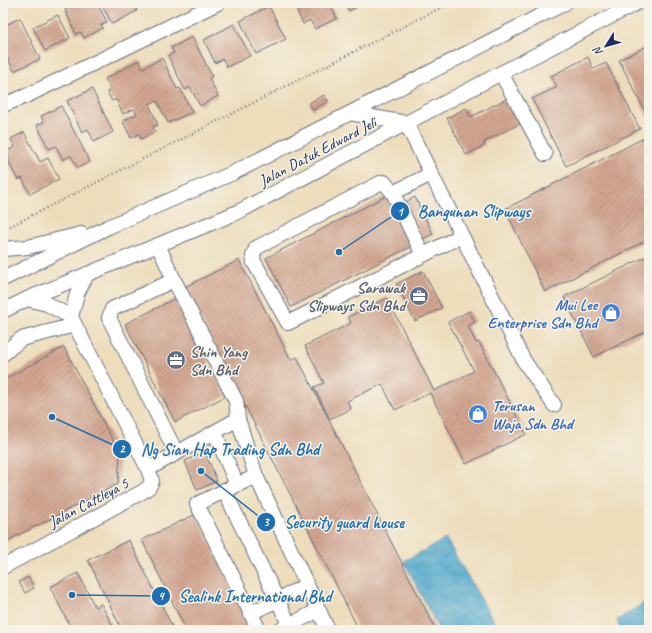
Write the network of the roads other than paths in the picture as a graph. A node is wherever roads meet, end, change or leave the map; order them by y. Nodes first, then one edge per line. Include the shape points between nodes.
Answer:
1 (218, 3) edge
2 (565, 3) edge
3 (638, 3) edge
4 (501, 72) junction
5 (3, 105) edge
6 (350, 114) junction
7 (406, 123) junction
8 (545, 154) dead end
9 (431, 174) junction
10 (393, 193) junction
11 (108, 227) junction
12 (461, 236) junction
13 (158, 245) junction
14 (3, 249) edge
15 (423, 255) junction
16 (87, 274) junction
17 (3, 279) edge
18 (174, 280) junction
19 (27, 299) junction
20 (3, 311) edge
21 (73, 321) junction
22 (3, 354) edge
23 (554, 405) dead end
24 (238, 419) junction
25 (215, 433) junction
26 (176, 452) junction
27 (148, 469) junction
28 (256, 476) junction
29 (231, 487) junction
30 (5, 563) edge
31 (307, 585) junction
32 (277, 600) junction
33 (319, 610) junction
34 (251, 613) junction
35 (287, 628) edge
36 (259, 630) edge
37 (328, 630) edge

1 - 5 street
2 - 6 street, Jalan Datuk Edward Jeli
3 - 4 street, Jalan Datuk Edward Jeli
4 - 7 street, Jalan Datuk Edward Jeli
4 - 8 street
6 - 7 street
6 - 11 street, Jalan Datuk Edward Jeli via 233,173
7 - 9 street
7 - 13 street, Jalan Datuk Edward Jeli via 238,212
9 - 10 street
9 - 12 street
10 - 15 street
10 - 15 street via 384,182 380,182 256,248 254,262 288,323
11 - 14 street via 28,247
11 - 17 street, Jalan Datuk Edward Jeli
12 - 15 street
12 - 23 street via 524,361
13 - 16 street, Jalan Datuk Edward Jeli
13 - 18 street
16 - 19 street, Jalan Datuk Edward Jeli
16 - 21 street via 77,294
18 - 24 street via 236,401
18 - 26 street via 112,309 109,318
19 - 20 street, Jalan Datuk Edward Jeli
19 - 21 street via 47,304
21 - 22 street via 21,338
21 - 27 street, Jalan Cattleya 5
24 - 25 street
24 - 28 street
25 - 26 street
25 - 29 street
26 - 27 street
27 - 30 street, Jalan Cattleya 5 via 152,481 142,492
28 - 29 street
28 - 31 street
29 - 32 street
29 - 34 street via 197,504
31 - 32 street
31 - 33 street
32 - 34 street
32 - 35 street
33 - 35 street
33 - 37 street
34 - 36 street

